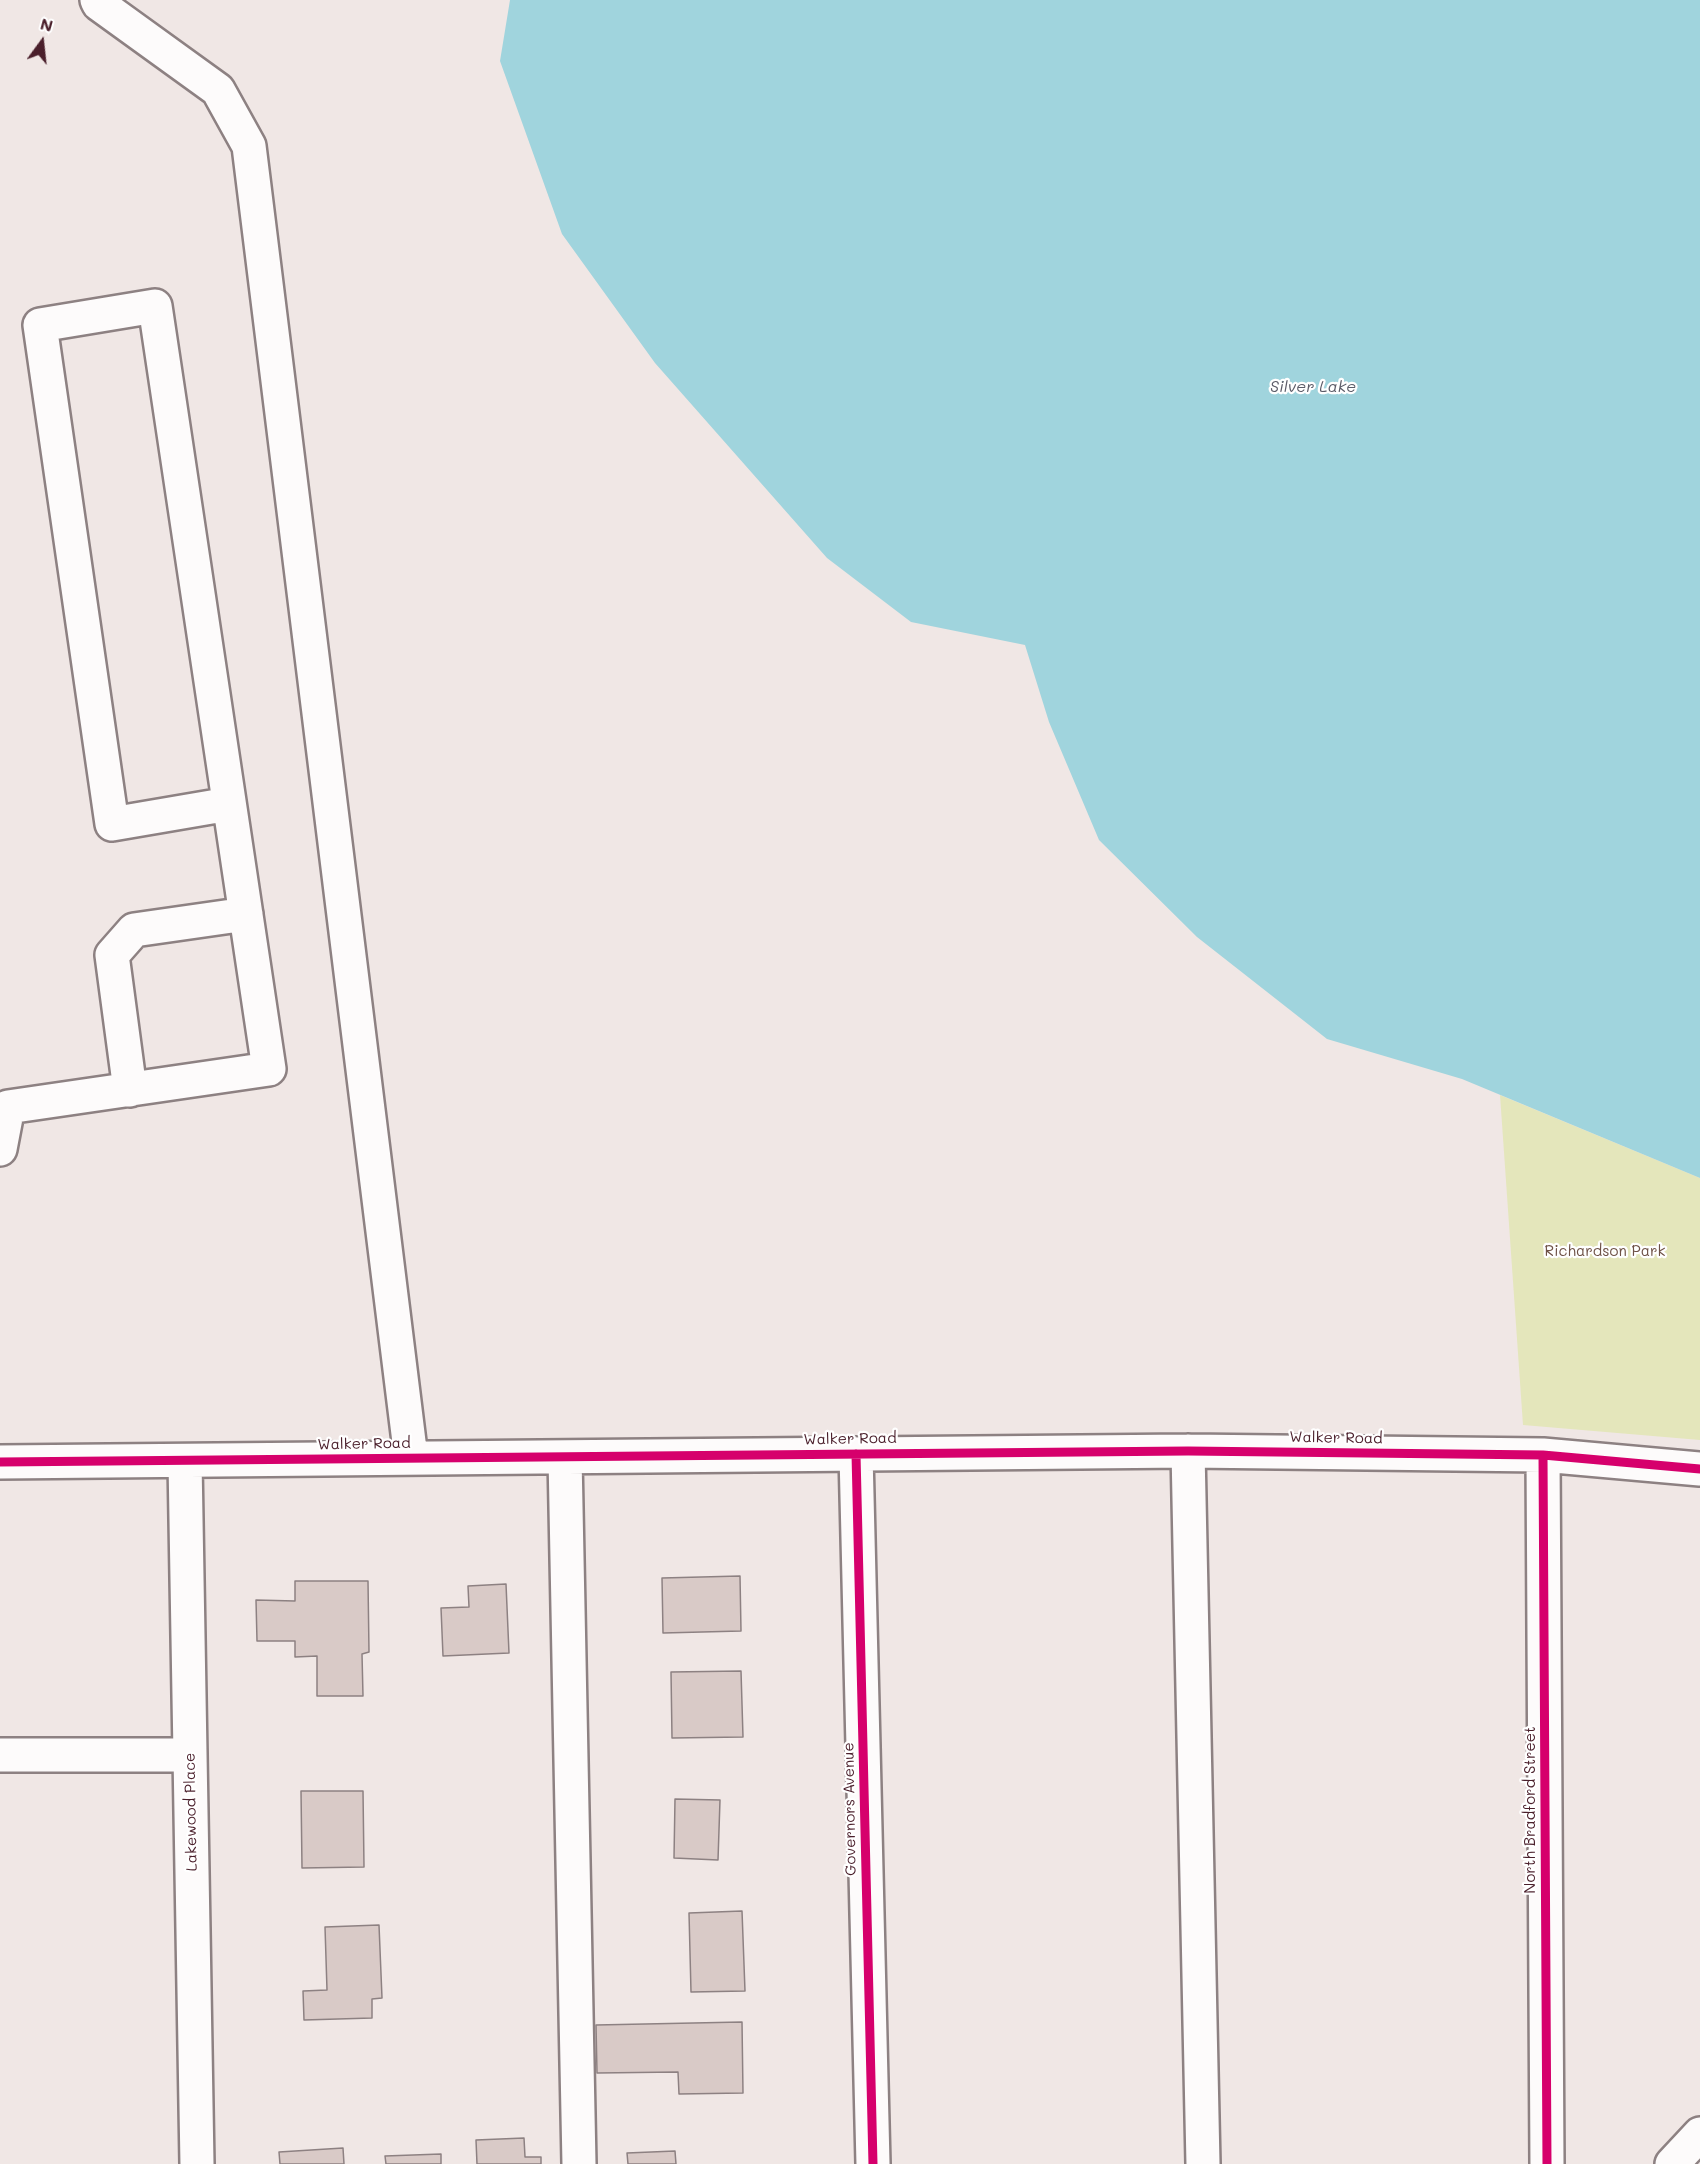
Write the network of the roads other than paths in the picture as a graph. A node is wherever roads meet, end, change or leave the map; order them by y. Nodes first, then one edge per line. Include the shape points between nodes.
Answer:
1 (97, 0) edge
2 (230, 804) junction
3 (246, 914) junction
4 (130, 1090) junction
5 (0, 1149) edge
6 (1188, 1451) junction
7 (856, 1454) junction
8 (1543, 1455) junction
9 (565, 1457) junction
10 (411, 1458) junction
11 (186, 1461) junction
12 (0, 1462) edge
13 (1700, 1469) edge
14 (0, 1755) edge
15 (190, 1755) junction
16 (1700, 2134) edge
17 (196, 2164) edge
18 (579, 2164) edge
19 (873, 2164) edge
20 (1203, 2164) edge
21 (1547, 2164) edge
22 (1672, 2164) edge

1 - 10 street via 218,90 249,146
2 - 2 street via 155,306 40,325 112,824
2 - 3 street
3 - 4 street via 134,930 112,955
3 - 4 street via 269,1069
4 - 5 street via 8,1107
6 - 7 street, Walker Road
6 - 8 street, Walker Road
6 - 20 street
7 - 9 street, Walker Road
7 - 19 street, Governors Avenue
8 - 13 street, Walker Road
8 - 21 street, North Bradford Street
9 - 10 street, Walker Road
9 - 18 street
10 - 11 street, Walker Road
11 - 12 street, Walker Road
11 - 15 street, Lakewood Place
14 - 15 street
15 - 17 street, Lakewood Place
16 - 22 street

